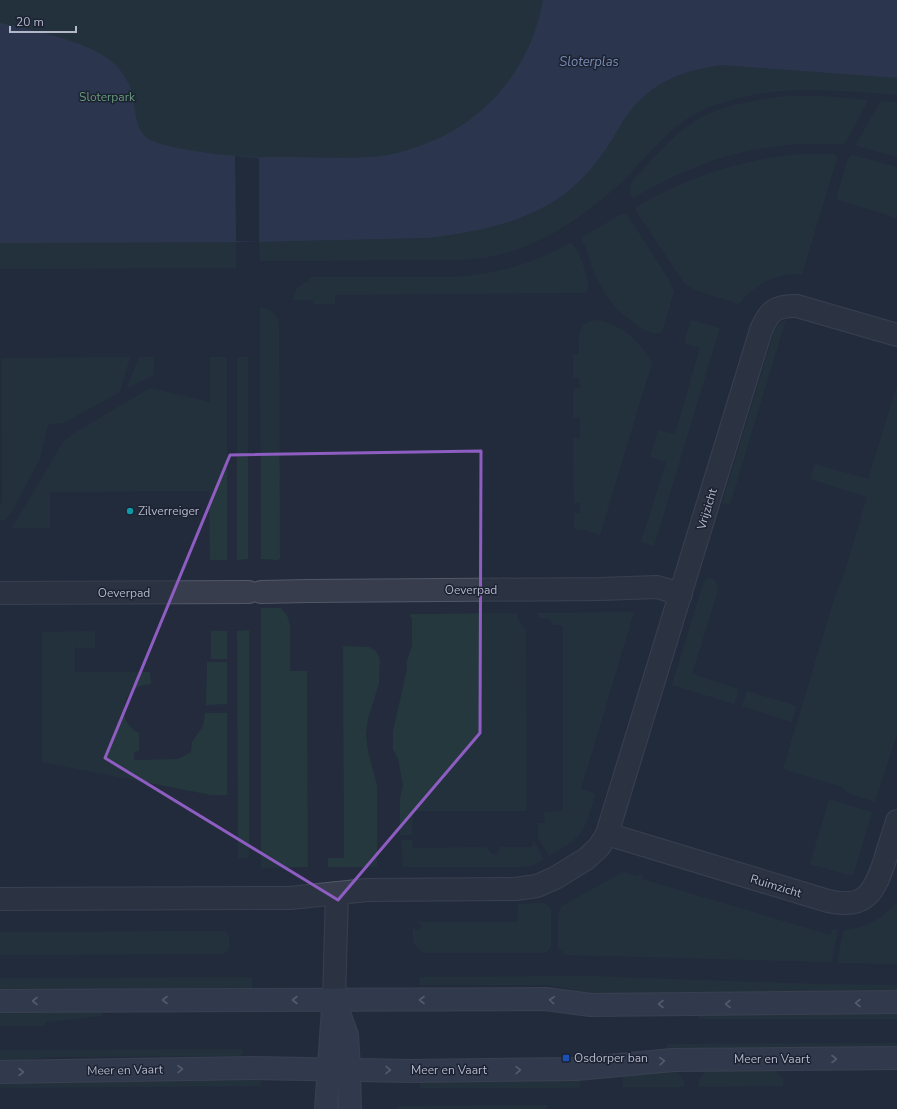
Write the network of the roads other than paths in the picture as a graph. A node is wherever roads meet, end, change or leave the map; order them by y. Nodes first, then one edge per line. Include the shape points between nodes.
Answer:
1 (897, 335) edge
2 (0, 593) edge
3 (681, 594) junction
4 (897, 821) edge
5 (607, 834) junction
6 (337, 894) junction
7 (0, 898) edge
8 (334, 1000) junction
9 (0, 1001) edge
10 (897, 1002) edge
11 (897, 1058) edge
12 (328, 1069) junction
13 (349, 1070) junction
14 (0, 1072) edge
15 (326, 1109) edge
16 (350, 1109) edge

1 - 3 street, Vrijzicht via 797,306 785,305 776,308 767,316
2 - 3 street, Oeverpad via 657,587
3 - 5 street, Vrijzicht
4 - 5 street, Ruimzicht via 872,892 848,904 828,901
5 - 6 street via 599,847 586,859 537,886 515,889 383,890
6 - 7 street via 290,898
6 - 8 street
8 -> 9 main road
10 -> 8 main road via 591,1005 546,1000
8 - 12 main road
8 - 13 main road via 347,1035
13 -> 11 main road, Meer en Vaart via 576,1069 673,1060
12 - 13 main road, Meer en Vaart
14 -> 12 main road, Meer en Vaart
12 - 15 main road
13 - 16 main road

